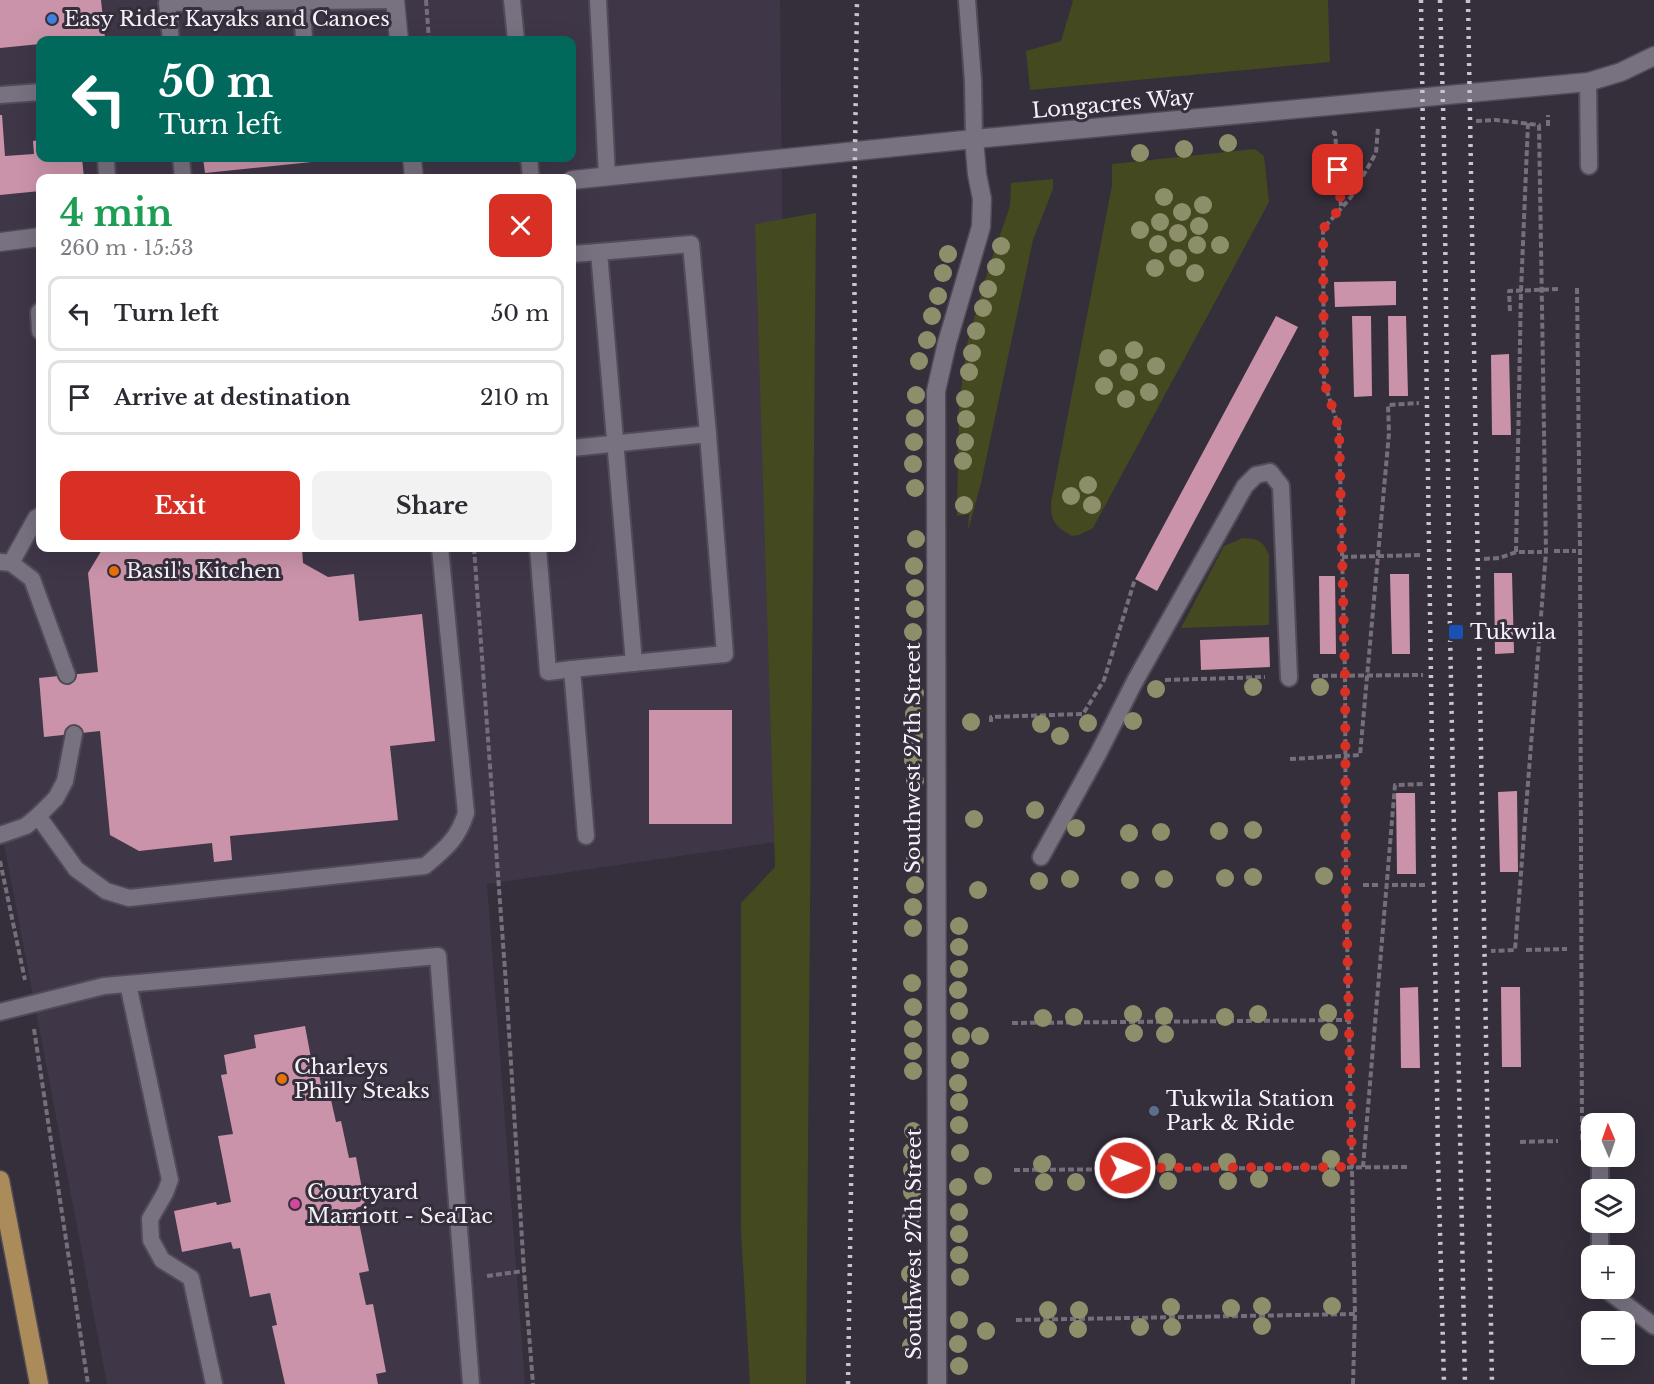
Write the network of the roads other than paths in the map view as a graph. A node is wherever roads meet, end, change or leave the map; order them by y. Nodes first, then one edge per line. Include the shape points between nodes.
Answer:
1 (395, 0) edge
2 (512, 0) edge
3 (598, 0) edge
4 (967, 0) edge
5 (302, 2) junction
6 (171, 36) edge
7 (304, 36) edge
8 (399, 36) edge
9 (516, 36) edge
10 (1654, 56) edge
11 (1588, 82) junction
12 (36, 92) edge
13 (0, 95) edge
14 (974, 139) junction
15 (1589, 166) dead end
16 (607, 176) junction
17 (576, 180) edge
18 (36, 238) edge
19 (0, 242) edge
20 (599, 252) junction
21 (576, 254) edge
22 (708, 434) junction
23 (614, 443) junction
24 (576, 448) edge
25 (36, 518) edge
26 (440, 552) edge
27 (538, 552) edge
28 (6, 562) edge
29 (634, 663) junction
30 (573, 669) junction
31 (67, 675) dead end
32 (1289, 678) dead end
33 (74, 734) dead end
34 (38, 816) junction
35 (0, 835) edge
36 (586, 836) dead end
37 (1041, 857) dead end
38 (128, 984) junction
39 (0, 1012) edge
40 (0, 1180) edge
41 (1618, 1299) edge
42 (1654, 1326) edge
43 (39, 1384) edge
44 (214, 1384) edge
45 (471, 1384) edge
46 (937, 1384) edge

1 - 5 lane
1 - 8 street
2 - 9 lane
3 - 16 lane
4 - 14 lane
5 - 6 lane via 167,3
5 - 7 lane
10 - 11 street, Longacres Way
11 - 14 street, Longacres Way
11 - 15 lane
12 - 13 lane
14 - 16 street, Longacres Way
14 - 46 street, Southwest 27th Street via 982,199 981,227 936,391
16 - 17 street, Longacres Way
18 - 19 street
20 - 21 lane
20 - 22 lane via 691,244
20 - 23 lane
22 - 23 lane
22 - 29 lane via 725,654
23 - 24 lane
23 - 29 lane
25 - 28 lane
26 - 34 lane via 466,813 462,828 425,866 129,898 106,891 76,869
27 - 30 lane via 548,672
28 - 31 lane via 32,579
29 - 30 lane
30 - 36 lane
32 - 37 lane via 1281,486 1270,472 1256,475 1245,486
33 - 34 lane via 65,781 56,798
34 - 35 lane via 26,826
38 - 39 lane via 104,986
38 - 44 lane via 170,1180 150,1219 151,1240 162,1260 190,1278
38 - 45 lane via 438,956
40 - 43 main road
41 - 42 lane

